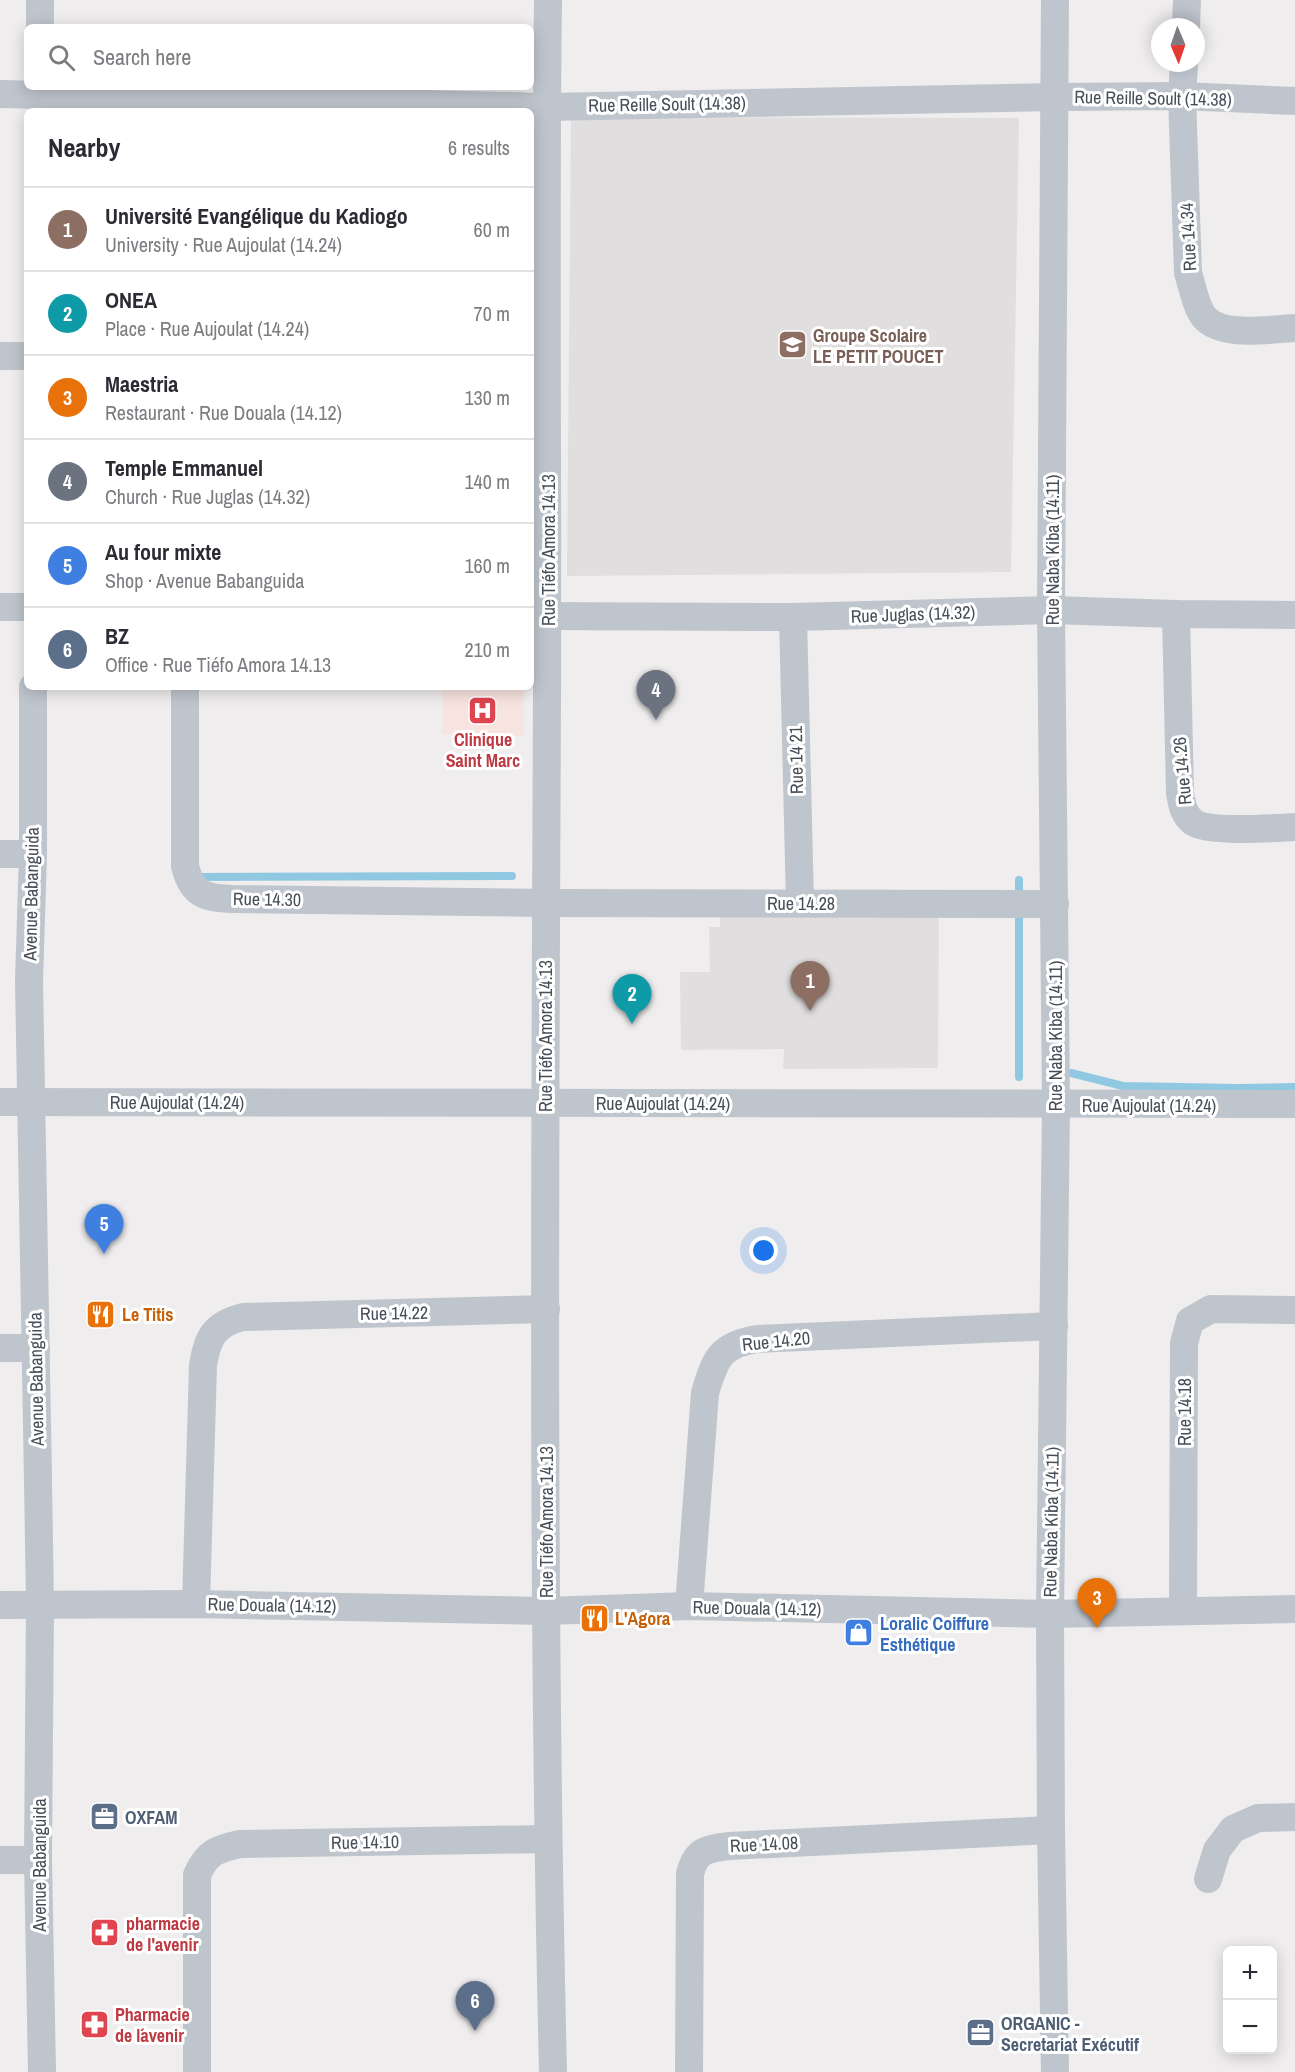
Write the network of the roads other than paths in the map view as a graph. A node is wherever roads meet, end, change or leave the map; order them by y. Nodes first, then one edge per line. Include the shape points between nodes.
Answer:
1 (40, 0) edge
2 (548, 0) edge
3 (1055, 0) edge
4 (1187, 0) edge
5 (1186, 18) edge
6 (40, 24) edge
7 (1183, 72) edge
8 (0, 94) edge
9 (1055, 96) junction
10 (1182, 96) junction
11 (40, 97) edge
12 (1295, 100) edge
13 (193, 105) edge
14 (547, 107) junction
15 (1295, 328) edge
16 (0, 356) edge
17 (24, 356) edge
18 (540, 402) edge
19 (0, 607) edge
20 (24, 608) edge
21 (1051, 610) junction
22 (1176, 614) junction
23 (1295, 615) edge
24 (539, 616) edge
25 (793, 617) junction
26 (33, 690) edge
27 (185, 690) edge
28 (1295, 827) edge
29 (0, 854) edge
30 (33, 854) junction
31 (546, 903) junction
32 (800, 903) junction
33 (1055, 904) junction
34 (31, 1101) junction
35 (0, 1102) edge
36 (544, 1102) junction
37 (1295, 1104) edge
38 (1056, 1105) junction
39 (546, 1309) junction
40 (1295, 1310) edge
41 (1054, 1326) junction
42 (0, 1348) edge
43 (36, 1348) junction
44 (196, 1604) junction
45 (0, 1605) edge
46 (40, 1605) junction
47 (689, 1606) junction
48 (1295, 1609) edge
49 (546, 1611) junction
50 (1183, 1611) junction
51 (1050, 1614) junction
52 (1295, 1818) edge
53 (1051, 1830) junction
54 (547, 1839) junction
55 (0, 1860) edge
56 (38, 1860) junction
57 (1208, 1878) dead end
58 (42, 2072) edge
59 (197, 2072) edge
60 (553, 2072) edge
61 (689, 2072) edge
62 (1055, 2072) edge

1 - 6 street
2 - 14 street, Rue Tiéfo Amora 14.13
3 - 9 street, Rue Naba Kiba (14.11)
4 - 5 street
7 - 10 street, Rue 14.34
8 - 11 street, Rue Reille Soult (14.38)
9 - 10 street, Rue Reille Soult (14.38)
9 - 14 street, Rue Reille Soult (14.38)
9 - 21 street, Rue Naba Kiba (14.11)
10 - 12 street, Rue Reille Soult (14.38)
10 - 15 street, Rue 14.34 via 1188,273 1204,317 1223,329
11 - 13 street, Rue Reille Soult (14.38)
13 - 14 street, Rue Reille Soult (14.38)
14 - 18 street, Rue Tiéfo Amora 14.13
16 - 17 street
18 - 24 street, Rue Tiéfo Amora 14.13
19 - 20 street
21 - 22 street, Rue Juglas (14.32)
21 - 25 street, Rue Juglas (14.32)
21 - 33 street, Rue Naba Kiba (14.11)
22 - 23 street, Rue Juglas (14.32)
22 - 28 street, Rue 14.26 via 1180,793 1184,812 1194,823 1213,828
24 - 25 street, Rue Juglas (14.32)
24 - 31 street, Rue Tiéfo Amora 14.13
25 - 32 street, Rue 14 21
26 - 30 street, Avenue Babanguida
27 - 31 street, Rue 14.30 via 185,866 188,880 204,896
29 - 30 street
30 - 34 street, Avenue Babanguida
31 - 32 street, Rue 14.28
31 - 36 street, Rue Tiéfo Amora 14.13
32 - 33 street, Rue 14.28
33 - 38 street, Rue Naba Kiba (14.11)
34 - 35 street, Rue Aujoulat (14.24)
34 - 36 street, Rue Aujoulat (14.24)
34 - 43 street, Avenue Babanguida
36 - 38 street, Rue Aujoulat (14.24)
36 - 39 street, Rue Tiéfo Amora 14.13
37 - 38 street, Rue Aujoulat (14.24)
38 - 41 street, Rue Naba Kiba (14.11)
39 - 44 street, Rue 14.22 via 243,1317 219,1326 206,1348 203,1366
39 - 49 street, Rue Tiéfo Amora 14.13
40 - 50 street, Rue 14.18 via 1210,1310 1190,1321 1184,1343
41 - 47 street, Rue 14.20 via 758,1339 727,1349 713,1365 705,1393
41 - 51 street, Rue Naba Kiba (14.11)
42 - 43 street
43 - 46 street, Avenue Babanguida
44 - 46 street, Rue Douala (14.12)
44 - 49 street, Rue Douala (14.12)
45 - 46 street, Rue Douala (14.12)
46 - 56 street, Avenue Babanguida
47 - 49 street, Rue Douala (14.12)
47 - 51 street, Rue Douala (14.12)
48 - 50 street, Rue Douala (14.12)
49 - 54 street, Rue Tiéfo Amora 14.13
50 - 51 street, Rue Douala (14.12)
51 - 53 street, Rue Naba Kiba (14.11)
52 - 57 street via 1258,1818 1233,1829 1217,1850
53 - 61 street, Rue 14.08 via 729,1846 698,1855 690,1874
53 - 62 street, Rue Naba Kiba (14.11)
54 - 59 street, Rue 14.10 via 240,1844 219,1848 203,1861 197,1875
54 - 60 street, Rue Tiéfo Amora 14.13
55 - 56 street
56 - 58 street, Avenue Babanguida

